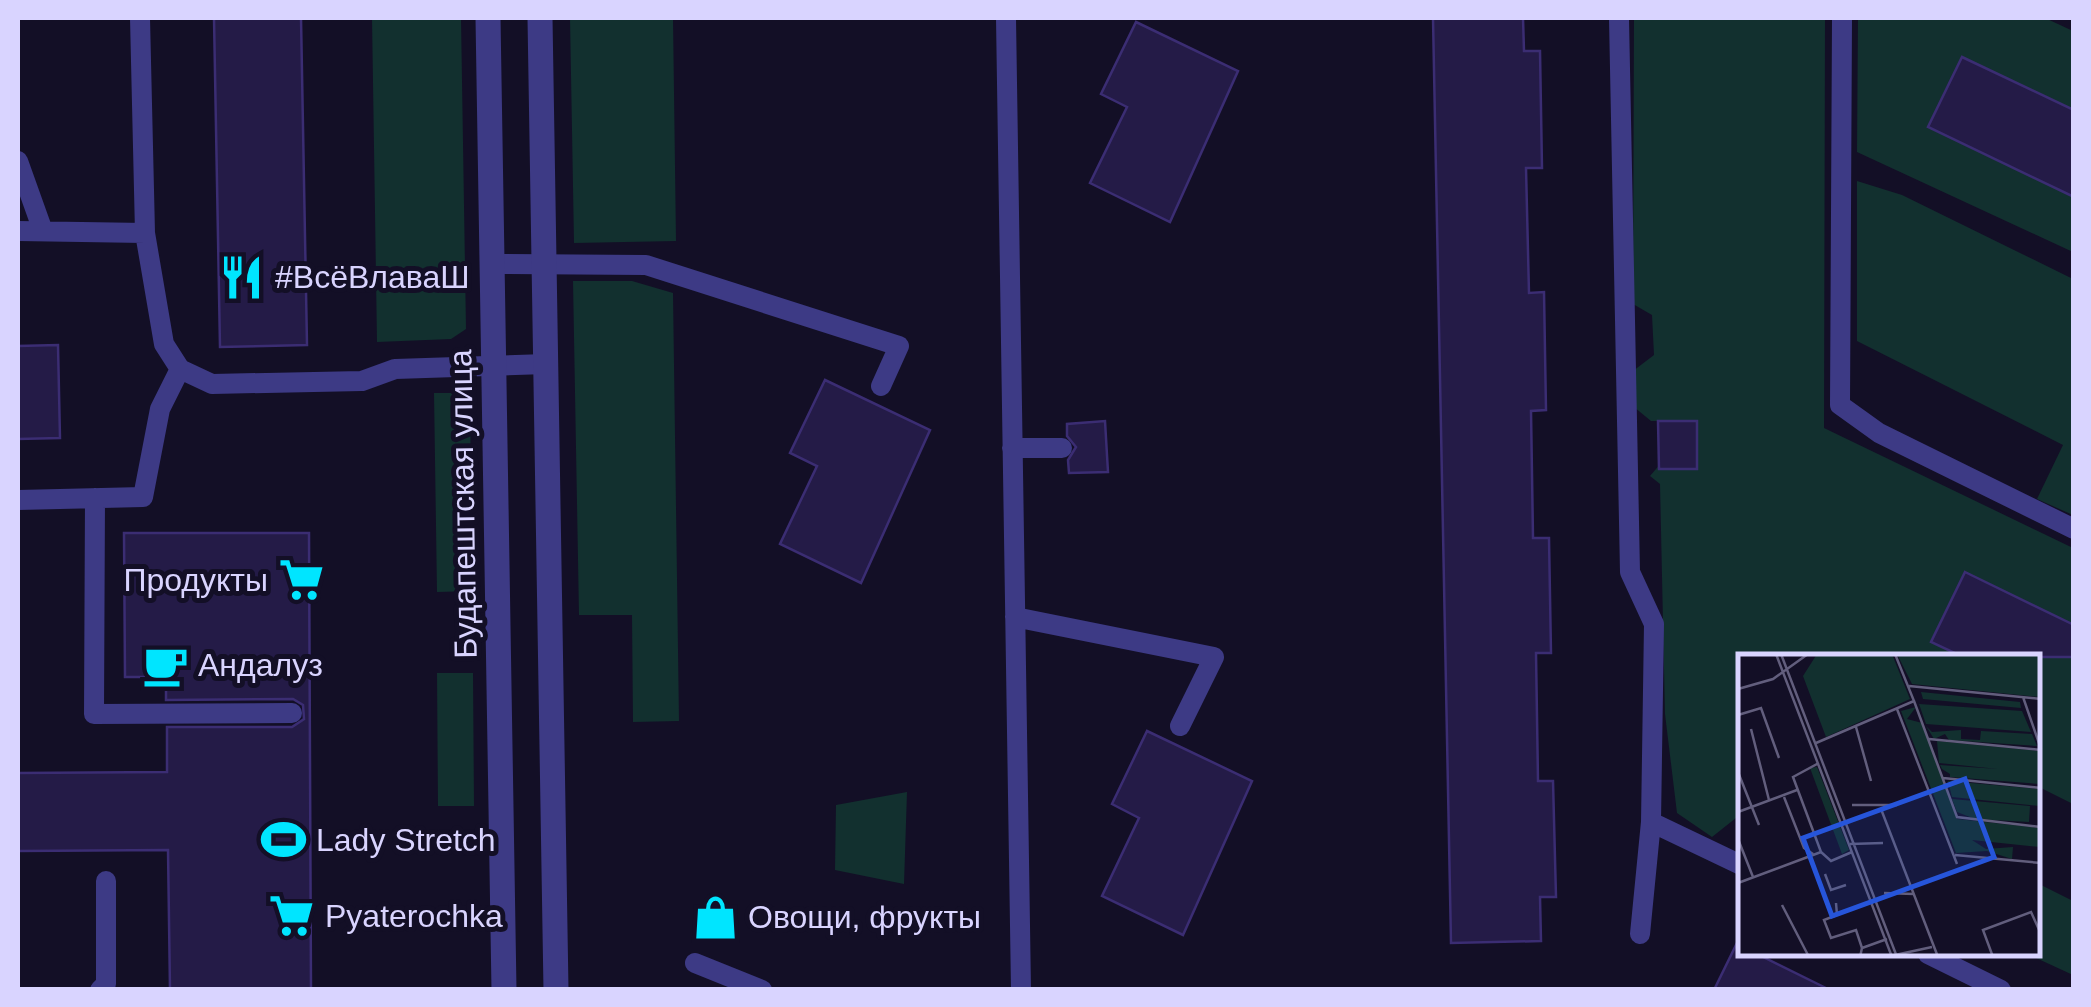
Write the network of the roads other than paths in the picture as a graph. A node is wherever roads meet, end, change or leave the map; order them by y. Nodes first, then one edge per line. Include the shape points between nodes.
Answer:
1 (140, 18) edge
2 (488, 18) edge
3 (540, 18) edge
4 (1006, 18) edge
5 (1618, 18) edge
6 (1842, 18) edge
7 (18, 161) edge
8 (18, 231) edge
9 (42, 231) junction
10 (145, 233) junction
11 (544, 262) junction
12 (492, 264) junction
13 (546, 364) junction
14 (494, 366) junction
15 (180, 369) junction
16 (881, 386) dead end
17 (1012, 448) junction
18 (1062, 448) dead end
19 (95, 498) junction
20 (18, 500) edge
21 (2074, 529) edge
22 (1015, 617) junction
23 (292, 713) dead end
24 (1180, 726) dead end
25 (1651, 822) junction
26 (1738, 864) edge
27 (106, 882) dead end
28 (1640, 934) dead end
29 (1934, 957) edge
30 (694, 963) dead end
31 (100, 990) edge
32 (504, 990) edge
33 (556, 990) edge
34 (762, 990) edge
35 (1021, 990) edge
36 (2001, 990) edge

1 - 10 lane
2 - 12 street, Будапештская улица
3 - 11 street
4 - 17 lane
5 - 25 lane via 1630,572 1654,624
6 - 21 lane via 1840,405 1879,433
7 - 9 lane
8 - 9 lane
9 - 10 lane
10 - 15 lane via 164,344
11 - 12 lane
11 - 13 street
11 - 16 lane via 646,265 899,346
12 - 14 street, Будапештская улица
13 - 14 lane
13 - 33 street
14 - 15 lane via 395,368 362,381 212,384
14 - 32 street, Будапештская улица
15 - 19 lane via 160,409 143,497
17 - 18 lane
17 - 22 lane
19 - 20 lane
19 - 23 lane via 94,714
22 - 24 lane via 1214,657
22 - 35 lane
25 - 26 lane
25 - 28 lane
27 - 31 lane via 106,984
29 - 36 lane
30 - 34 lane

